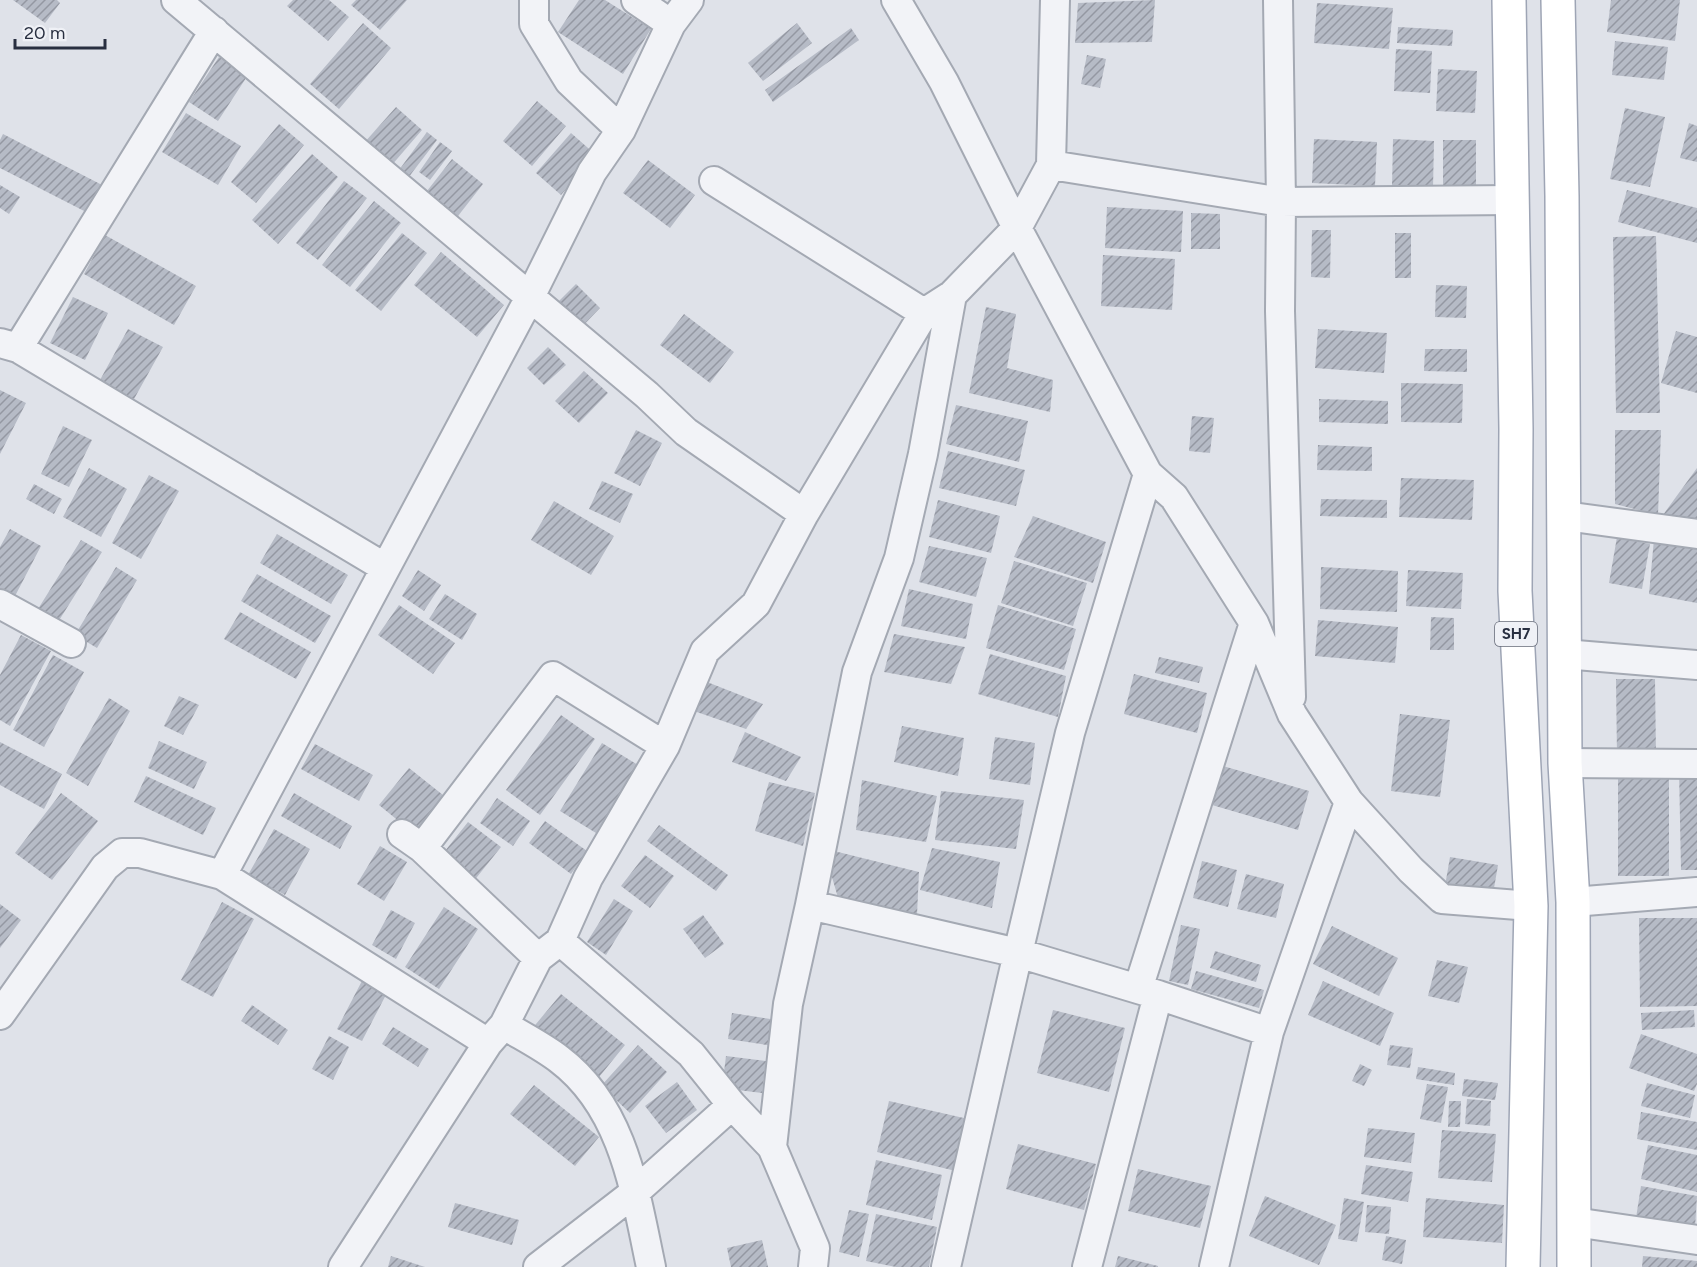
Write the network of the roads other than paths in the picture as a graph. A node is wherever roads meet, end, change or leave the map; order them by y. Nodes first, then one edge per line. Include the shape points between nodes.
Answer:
1 (176, 0) edge
2 (534, 0) edge
3 (636, 0) edge
4 (689, 0) edge
5 (896, 0) edge
6 (1055, 0) edge
7 (1278, 0) edge
8 (1509, 0) edge
9 (1558, 0) edge
10 (671, 24) junction
11 (214, 31) junction
12 (621, 130) junction
13 (1051, 165) junction
14 (714, 181) dead end
15 (1513, 200) junction
16 (1281, 202) junction
17 (1017, 228) junction
18 (952, 295) junction
19 (530, 297) junction
20 (924, 313) junction
21 (9, 345) edge
22 (1148, 474) junction
23 (804, 514) junction
24 (1565, 516) junction
25 (1697, 534) edge
26 (384, 567) junction
27 (0, 604) edge
28 (1254, 623) junction
29 (71, 643) dead end
30 (1564, 654) junction
31 (1697, 665) edge
32 (1292, 714) junction
33 (665, 746) junction
34 (1565, 763) junction
35 (1697, 764) edge
36 (1349, 802) junction
37 (222, 875) junction
38 (1697, 892) edge
39 (1573, 902) junction
40 (810, 905) junction
41 (1531, 906) junction
42 (560, 941) junction
43 (1018, 952) junction
44 (538, 958) junction
45 (1148, 992) junction
46 (0, 1015) edge
47 (1269, 1032) junction
48 (496, 1034) junction
49 (732, 1105) junction
50 (772, 1147) junction
51 (635, 1192) junction
52 (1574, 1222) junction
53 (1697, 1240) edge
54 (344, 1267) edge
55 (538, 1267) edge
56 (651, 1267) edge
57 (813, 1267) edge
58 (946, 1267) edge
59 (1087, 1267) edge
60 (1215, 1267) edge
61 (1523, 1267) edge
62 (1574, 1267) edge

1 - 11 street
2 - 12 street via 534,24 569,81
3 - 10 street
4 - 10 street
5 - 17 street via 944,82
6 - 13 street
7 - 16 street
8 - 15 main road, SH7
9 - 24 main road
10 - 12 street
11 - 19 street
11 - 21 street
12 - 19 street via 592,172
13 - 16 street
13 - 17 street
14 - 20 street
15 - 16 street
15 - 41 main road, SH7 via 1515,591
16 - 32 street via 1280,311
17 - 18 street
17 - 22 street
18 - 20 street
18 - 40 street via 902,546 857,672
19 - 23 street via 647,394 686,432
19 - 26 street
20 - 23 street
21 - 26 street
22 - 28 street via 1174,496
22 - 43 street via 1070,733
23 - 33 street via 756,604 705,651
24 - 25 street
24 - 30 main road
26 - 37 street
27 - 29 street
28 - 32 street
28 - 45 street
30 - 31 street
30 - 34 main road
32 - 36 street
33 - 42 street via 588,878
33 - 44 street via 553,676 412,841
34 - 35 street
34 - 39 main road
36 - 41 street via 1442,898
36 - 47 street
37 - 46 street via 140,853 122,854 105,867
37 - 48 street
38 - 39 street
39 - 52 main road
40 - 43 street
40 - 50 street via 788,1004
41 - 61 main road, SH7
42 - 44 street
42 - 49 street via 691,1054
43 - 45 street
43 - 58 street
44 - 48 street
45 - 47 street
45 - 59 street
47 - 60 street
48 - 51 street via 560,1059 597,1099 614,1125
48 - 54 street
49 - 50 street
49 - 51 street
50 - 57 street via 815,1248
51 - 55 street
51 - 56 street
52 - 53 street
52 - 62 main road

